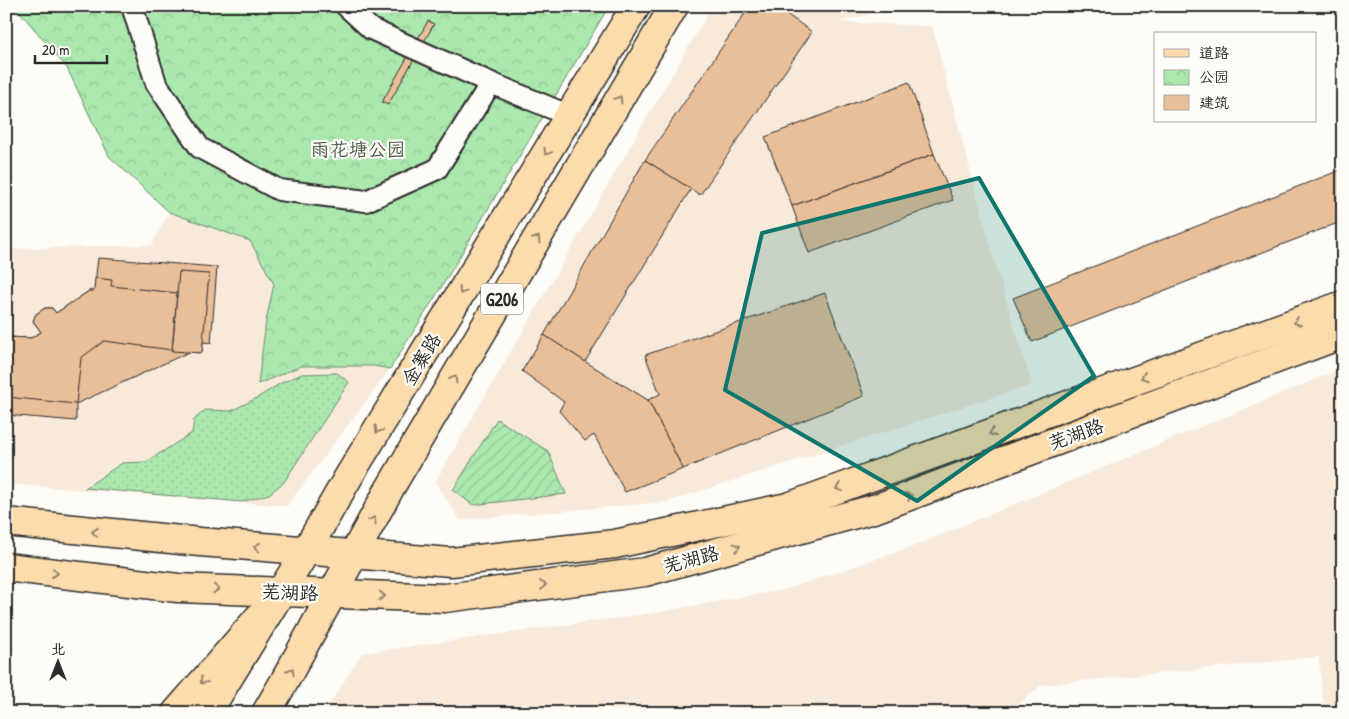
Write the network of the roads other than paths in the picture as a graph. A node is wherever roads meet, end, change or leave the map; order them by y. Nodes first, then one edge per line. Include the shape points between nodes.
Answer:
1 (132, 6) edge
2 (346, 6) edge
3 (636, 6) edge
4 (674, 6) edge
5 (491, 83) junction
6 (570, 116) junction
7 (1343, 305) edge
8 (1343, 334) edge
9 (6, 522) edge
10 (306, 551) junction
11 (354, 555) junction
12 (6, 567) edge
13 (281, 592) junction
14 (333, 594) junction
15 (177, 711) edge
16 (207, 713) edge
17 (266, 713) edge

1 - 5 street via 156,83 200,148 279,190 366,201 437,169
2 - 5 street via 371,29
3 - 6 main road, 金寨路
11 -> 4 main road, 金寨路 / G206 via 390,488
5 - 6 street
6 -> 10 main road, 金寨路
7 -> 11 main road, 芜湖路 via 788,507 615,544 451,562
14 -> 8 main road, 芜湖路 via 445,598 645,572 877,508
10 -> 9 main road, 芜湖路
10 - 11 main road, 芜湖路
10 - 13 main road, 金寨路
11 - 14 main road, 金寨路 / G206
12 -> 13 main road, 芜湖路 via 178,588
13 - 14 main road, 芜湖路
13 -> 15 main road
13 - 16 main road, 金寨路
17 -> 14 main road, 金寨路

